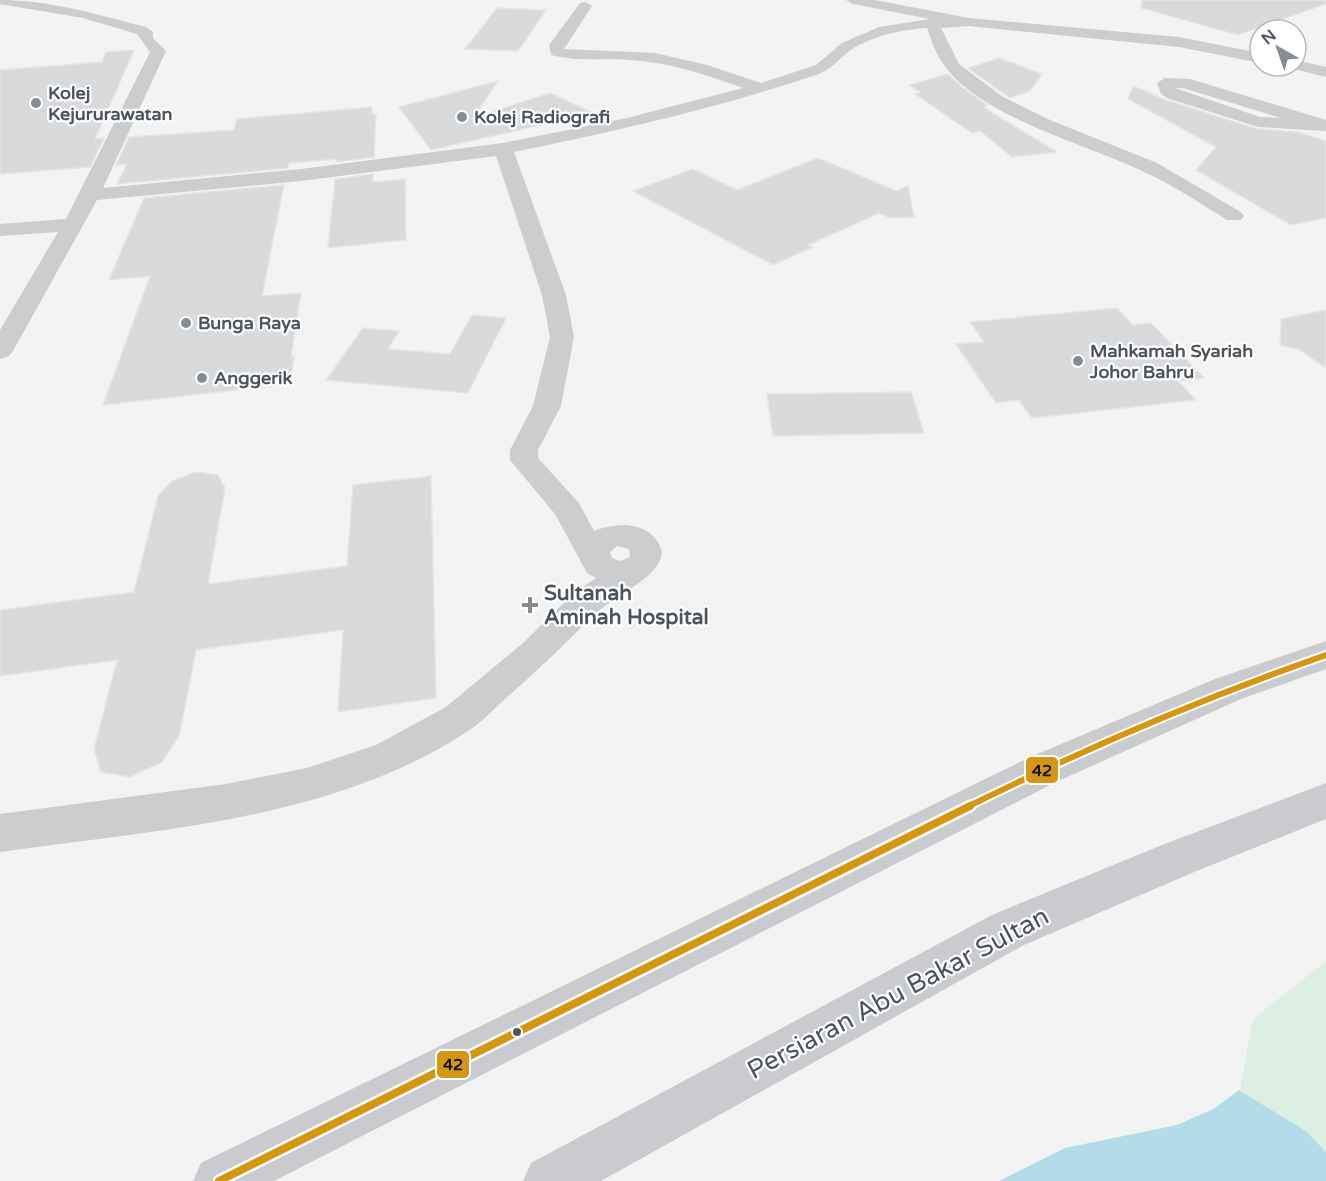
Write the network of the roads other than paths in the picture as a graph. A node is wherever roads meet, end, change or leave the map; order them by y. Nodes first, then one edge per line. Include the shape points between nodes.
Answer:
1 (3, 0) edge
2 (71, 0) edge
3 (853, 0) edge
4 (585, 6) dead end
5 (50, 7) junction
6 (920, 20) junction
7 (969, 22) junction
8 (1248, 56) edge
9 (1308, 68) edge
10 (1326, 72) edge
11 (761, 88) junction
12 (1325, 126) edge
13 (503, 149) junction
14 (90, 195) junction
15 (1234, 216) dead end
16 (0, 230) edge
17 (68, 231) junction
18 (0, 243) edge
19 (3, 338) edge
20 (603, 551) junction
21 (585, 603) junction
22 (1326, 655) edge
23 (1326, 801) edge
24 (0, 833) edge
25 (219, 1181) edge
26 (549, 1181) edge

1 - 5 street
2 - 5 street
3 - 6 street
4 - 11 street via 556,52 664,59
5 - 14 street via 130,29 127,33 145,38 158,51
6 - 7 street
6 - 7 street
6 - 11 street via 866,35 822,68
6 - 15 street via 957,70 978,86 1064,134 1171,177
7 - 8 street via 1179,42
9 - 10 street
11 - 13 street via 629,123
12 - 12 street via 1258,122 1173,94 1165,83 1184,83
13 - 14 street via 301,175
13 - 20 street via 554,295 562,337 547,406 524,450 524,460 568,510 580,535
14 - 17 street
16 - 17 street
17 - 18 street
17 - 19 street
20 - 21 street
20 - 21 street via 612,573 631,571
21 - 24 street via 535,653 459,718 388,757 307,785 226,802
22 - 25 main road via 1228,689 1042,770
23 - 26 main road, Persiaran Abu Bakar Sultan via 1008,930

